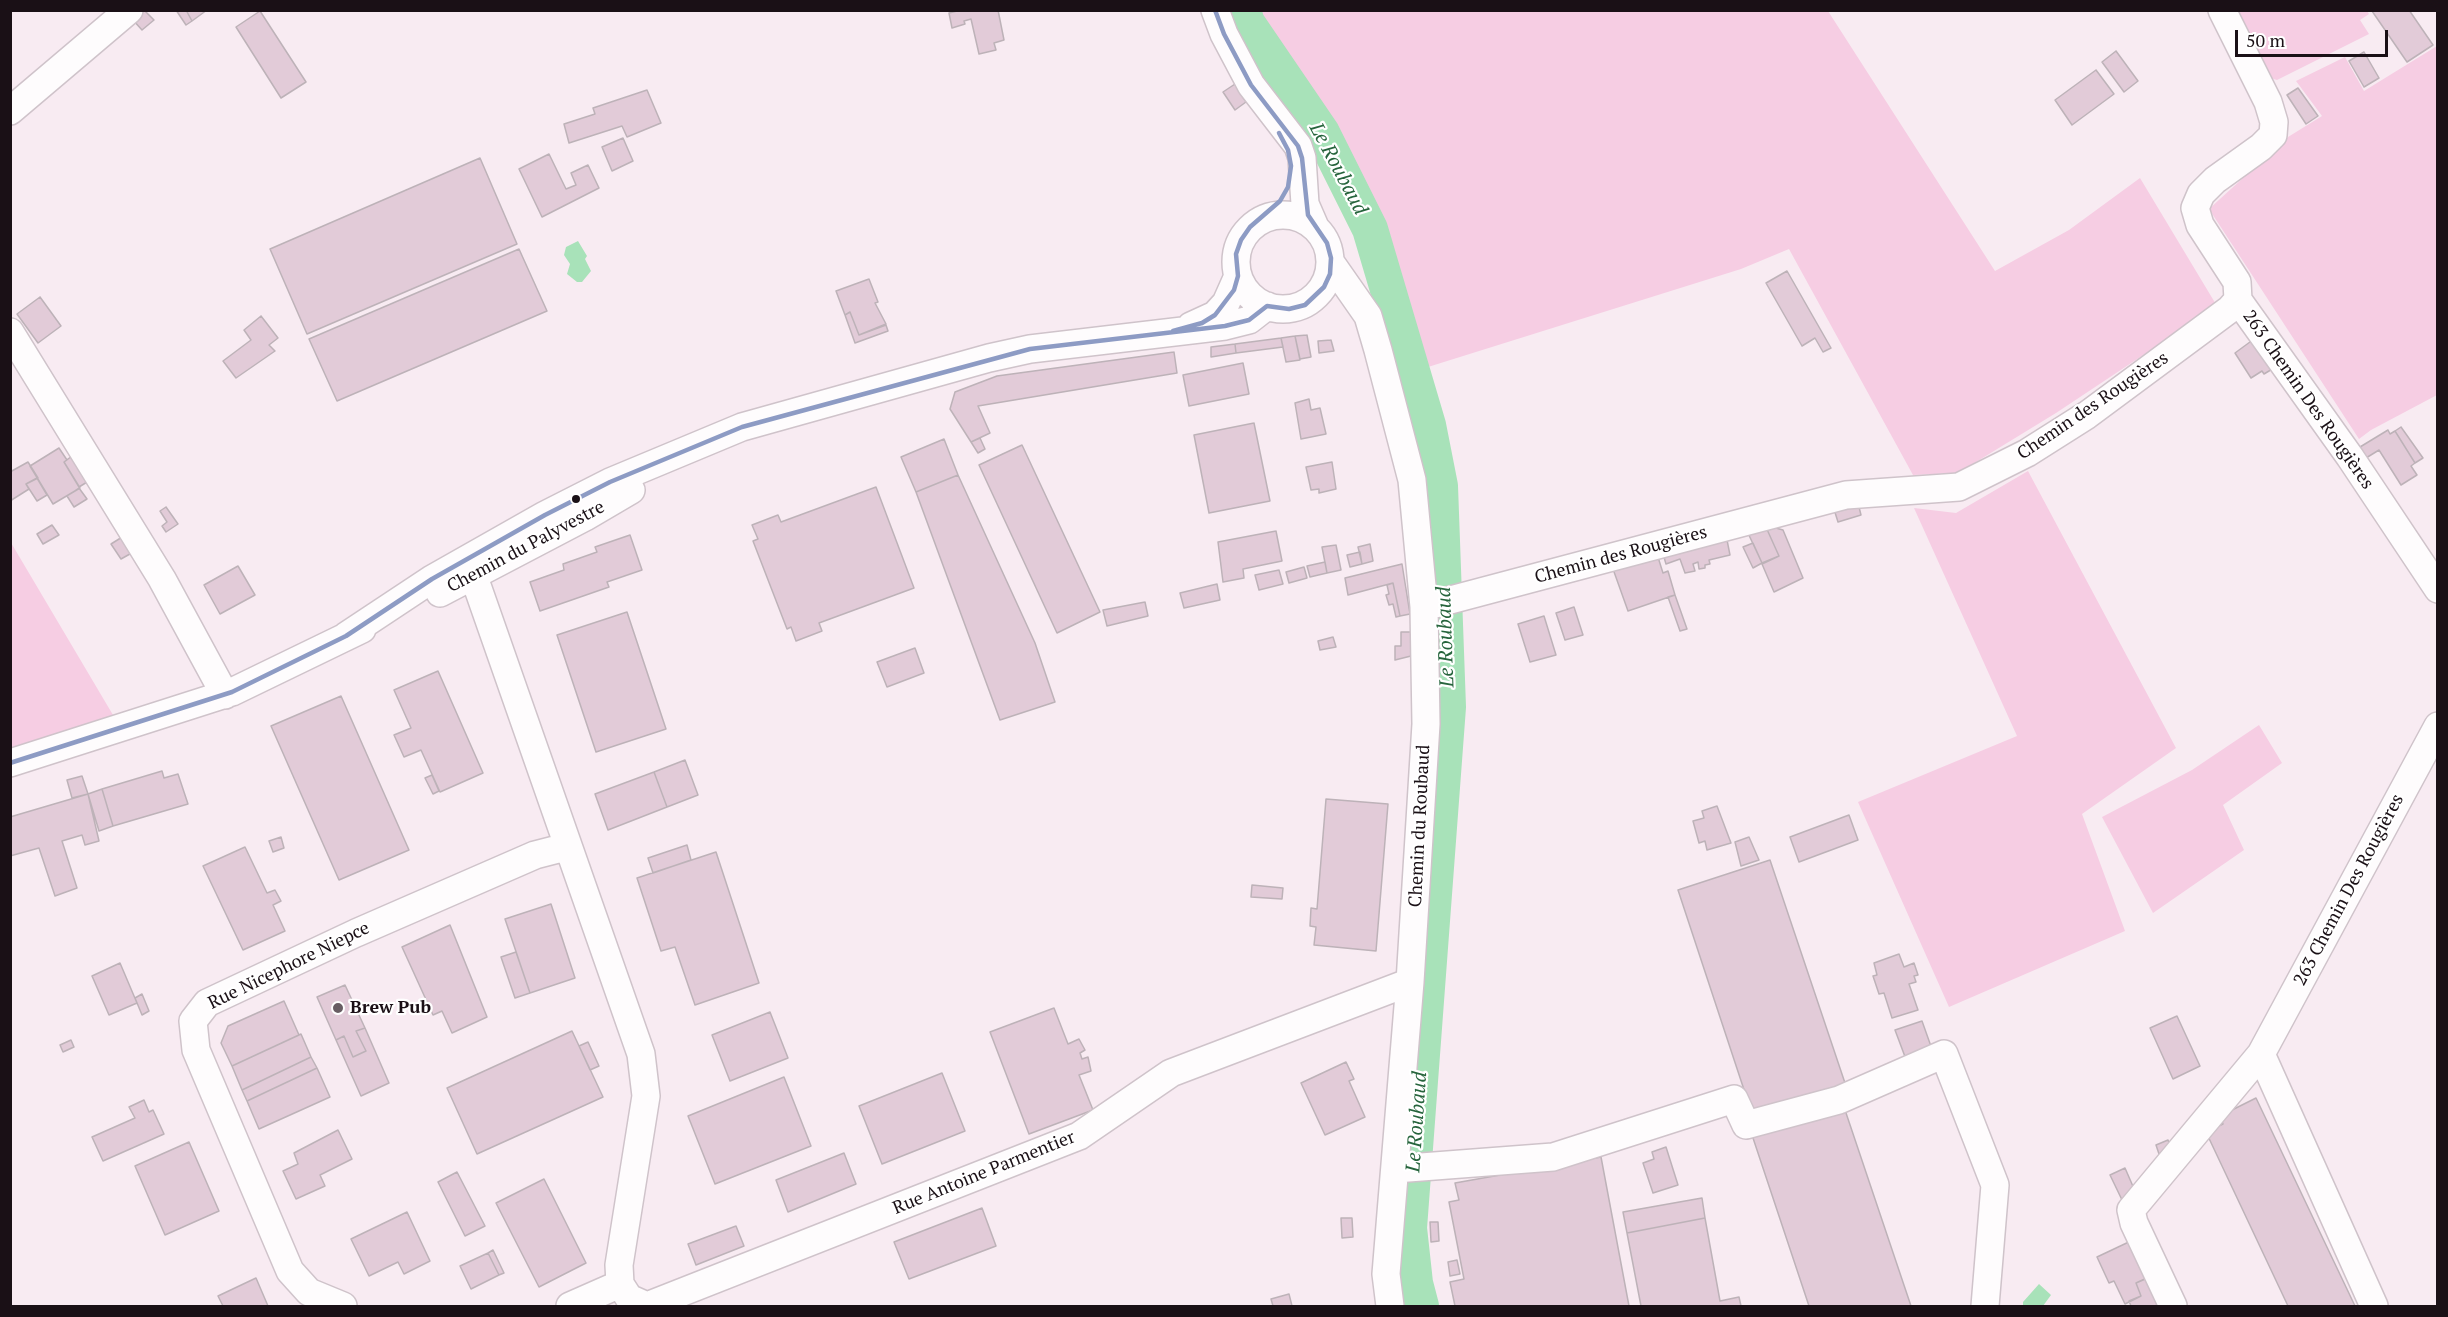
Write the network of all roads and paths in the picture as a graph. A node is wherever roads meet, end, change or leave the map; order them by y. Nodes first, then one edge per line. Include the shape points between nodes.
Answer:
1 (129, 10) edge
2 (1215, 10) edge
3 (2222, 10) edge
4 (10, 111) edge
5 (1272, 115) junction
6 (1262, 219) junction
7 (1315, 227) junction
8 (1330, 263) junction
9 (1238, 276) junction
10 (2238, 300) junction
11 (1303, 305) junction
12 (1267, 306) junction
13 (1175, 331) junction
14 (10, 332) edge
15 (1378, 350) junction
16 (470, 568) junction
17 (2438, 589) edge
18 (1429, 606) junction
19 (225, 695) junction
20 (2438, 726) edge
21 (10, 763) edge
22 (567, 847) junction
23 (1410, 982) junction
24 (2261, 1054) junction
25 (1396, 1169) junction
26 (620, 1284) junction
27 (343, 1306) edge
28 (570, 1306) edge
29 (1390, 1306) edge
30 (1985, 1306) edge
31 (2173, 1306) edge
32 (2374, 1306) edge

1 - 4 street
2 - 5 street via 1251,85
3 - 10 street via 2274,122 2273,135 2215,180 2201,194 2195,208 2200,225 2237,282
5 - 6 street via 1291,166 1283,197
5 - 7 street via 1298,146 1305,204
6 - 7 street via 1292,215
6 - 9 street via 1241,240 1236,254
7 - 8 street via 1328,243
8 - 11 street via 1324,287
8 - 15 street, Chemin du Roubaud via 1368,316
9 - 12 street via 1250,297
9 - 13 street, Chemin du Palyvestre via 1226,303 1215,315
10 - 17 street, 263 Chemin Des Rougières
10 - 18 street, Chemin des Rougières via 2086,415 2027,453 1959,488 1846,495
11 - 12 street via 1289,309
11 - 15 street, Chemin du Roubaud via 1328,306 1350,313
12 - 13 street, Chemin du Palyvestre via 1240,323
13 - 16 street, Chemin du Palyvestre via 1030,349 989,358 742,427 697,445 596,511
14 - 19 street via 162,579
15 - 18 street, Chemin du Roubaud via 1412,480
16 - 19 street, Chemin du Palyvestre via 346,636
16 - 22 street
18 - 23 street, Chemin du Roubaud
19 - 21 street, Chemin du Palyvestre
20 - 24 street, 263 Chemin Des Rougières
22 - 26 street via 641,1054 646,1096 619,1265
22 - 27 street, Rue Nicephore Niepce via 534,855 356,933 207,1003 193,1021 196,1050 290,1271 309,1292
23 - 25 street, Chemin du Roubaud
23 - 26 street, Rue Antoine Parmentier via 1171,1073 1079,1136 647,1306 629,1298
24 - 31 street, 263 Chemin Des Rougières via 2131,1210
24 - 32 street
25 - 29 street, Chemin du Roubaud via 1386,1274
25 - 30 street via 1553,1157 1734,1099 1746,1125 1839,1100 1944,1054 1995,1185
26 - 28 street

